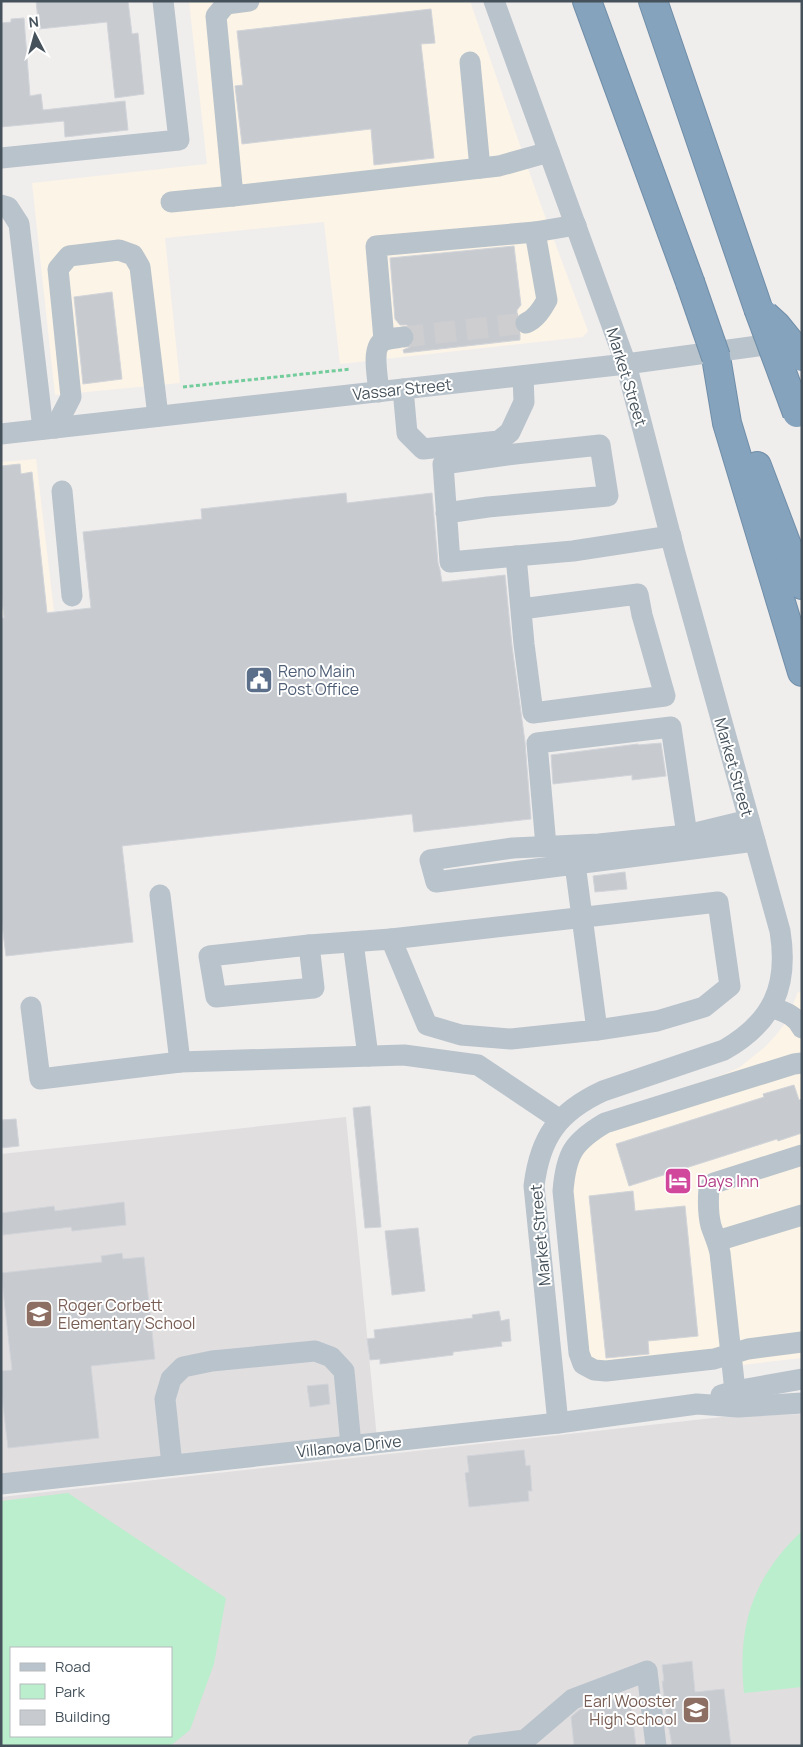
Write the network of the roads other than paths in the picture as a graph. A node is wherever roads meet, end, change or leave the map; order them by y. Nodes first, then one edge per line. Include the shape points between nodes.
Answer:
1 (163, 1) edge
2 (249, 1) edge
3 (494, 1) edge
4 (587, 1) edge
5 (652, 1) edge
6 (470, 62) dead end
7 (549, 152) junction
8 (1, 158) edge
9 (480, 168) junction
10 (233, 196) junction
11 (171, 202) dead end
12 (1, 205) edge
13 (576, 225) junction
14 (535, 232) junction
15 (758, 308) junction
16 (526, 322) tunnel mouth
17 (802, 340) edge
18 (802, 357) edge
19 (626, 364) junction
20 (523, 376) junction
21 (403, 389) junction
22 (380, 392) junction
23 (158, 416) junction
24 (799, 420) edge
25 (734, 422) junction
26 (49, 428) junction
27 (1, 434) edge
28 (62, 491) dead end
29 (446, 513) junction
30 (670, 536) junction
31 (516, 556) junction
32 (802, 585) edge
33 (72, 596) dead end
34 (521, 609) junction
35 (802, 672) edge
36 (749, 820) junction
37 (687, 835) junction
38 (755, 841) junction
39 (546, 846) junction
40 (575, 864) junction
41 (160, 895) dead end
42 (582, 918) junction
43 (391, 939) junction
44 (353, 942) junction
45 (309, 945) junction
46 (31, 1007) dead end
47 (771, 1007) junction
48 (802, 1028) edge
49 (597, 1030) junction
50 (368, 1056) junction
51 (180, 1062) junction
52 (802, 1063) edge
53 (682, 1064) junction
54 (694, 1095) junction
55 (560, 1120) junction
56 (802, 1156) edge
57 (802, 1215) edge
58 (718, 1241) junction
59 (572, 1281) junction
60 (544, 1285) junction
61 (802, 1342) edge
62 (731, 1354) junction
63 (802, 1379) edge
64 (735, 1391) junction
65 (802, 1403) edge
66 (697, 1404) junction
67 (558, 1423) junction
68 (352, 1445) junction
69 (172, 1465) junction
70 (1, 1484) edge
71 (478, 1746) edge
72 (656, 1746) edge

1 - 8 street via 178,140
2 - 10 street via 226,4 216,16
3 - 7 street, Market Street
4 - 25 highway, bridge via 690,282
5 - 15 highway
6 - 9 street
7 - 9 street
7 - 13 street, Market Street
9 - 10 street
10 - 11 street
12 - 26 street via 8,207 20,224
13 - 14 street
13 - 19 street, Market Street
14 - 16 street via 547,300 540,313
14 - 22 street via 376,246 394,339 377,346
15 - 18 highway, bridge
15 - 24 highway, bridge
17 - 19 street, Vassar Street
19 - 20 street, Vassar Street
19 - 30 street, Market Street
20 - 21 street, Vassar Street
20 - 21 street via 524,402 510,432 499,441 423,449 407,433
21 - 22 street, Vassar Street
22 - 23 street, Vassar Street
23 - 26 street, Vassar Street
23 - 26 street via 140,267 133,255 119,250 68,256 58,268 71,396
25 - 32 highway
25 - 35 highway
26 - 27 street, Vassar Street
28 - 33 street
29 - 29 street via 443,464 600,445 608,496
29 - 31 street via 450,562
30 - 31 street
30 - 36 street, Market Street
31 - 34 street
34 - 34 street via 534,713 664,696 638,594
36 - 37 street
36 - 38 street, Market Street
37 - 39 street
37 - 39 street via 672,727 537,743
38 - 40 street
38 - 47 street, Market Street via 783,952 782,973
39 - 40 street via 430,860 436,882
40 - 42 street
41 - 51 street
42 - 43 street
42 - 49 street
42 - 49 street via 718,902 730,986 704,1007 657,1022
43 - 44 street
43 - 49 street via 427,1025 461,1035 511,1039
44 - 45 street
44 - 50 street
45 - 45 street via 209,956 216,997 314,988
46 - 51 street via 40,1079
47 - 48 street via 793,1016
47 - 53 street, Market Street via 742,1040 724,1050
50 - 51 street
50 - 55 street via 404,1055 478,1065
52 - 54 street
53 - 54 street
53 - 55 street, Market Street via 603,1091 584,1100
54 - 59 street via 605,1124 587,1134 572,1151 565,1170 564,1191
55 - 60 street, Market Street via 544,1145 534,1186
56 - 58 street via 714,1183 709,1188 710,1224
57 - 58 street
58 - 62 street
59 - 60 street
59 - 62 street via 579,1353 582,1364 594,1370 714,1359
60 - 67 street, Market Street
61 - 62 street
62 - 64 street
63 - 64 street, Villanova Drive
64 - 66 street, Villanova Drive
65 - 66 street, Villanova Drive via 738,1407
66 - 67 street, Villanova Drive
67 - 68 street, Villanova Drive
68 - 69 street, Villanova Drive
68 - 69 street via 344,1371 331,1357 315,1351 212,1360 183,1367 171,1379 166,1399
69 - 70 street, Villanova Drive
71 - 72 street via 525,1740 573,1699 647,1671

